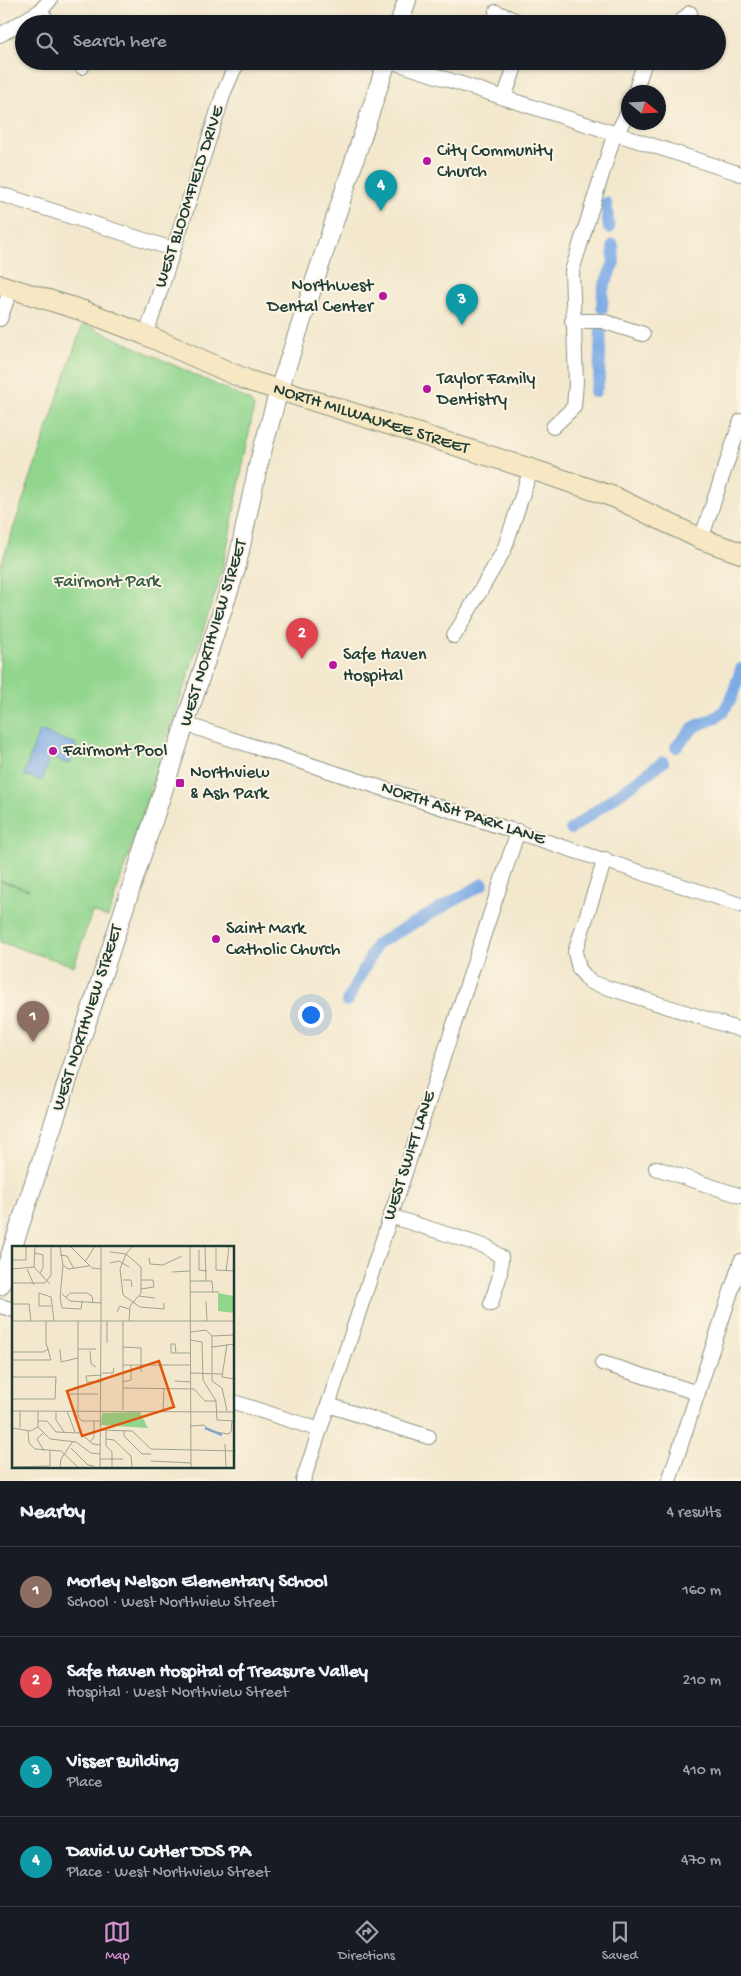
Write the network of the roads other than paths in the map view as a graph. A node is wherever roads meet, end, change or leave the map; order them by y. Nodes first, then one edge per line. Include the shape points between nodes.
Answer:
1 (50, 0) edge
2 (407, 0) edge
3 (40, 11) junction
4 (496, 12) dead end
5 (33, 15) edge
6 (43, 15) edge
7 (403, 15) edge
8 (503, 15) edge
9 (15, 26) edge
10 (0, 35) edge
11 (234, 70) edge
12 (386, 70) edge
13 (417, 70) edge
14 (514, 70) edge
15 (642, 70) edge
16 (637, 85) edge
17 (504, 98) junction
18 (621, 127) edge
19 (617, 135) junction
20 (741, 174) edge
21 (0, 194) edge
22 (173, 249) junction
23 (5, 286) edge
24 (0, 319) edge
25 (572, 321) junction
26 (642, 334) dead end
27 (146, 335) junction
28 (279, 390) junction
29 (741, 421) edge
30 (553, 427) dead end
31 (531, 469) junction
32 (701, 540) junction
33 (741, 553) edge
34 (454, 636) dead end
35 (185, 724) junction
36 (518, 831) junction
37 (605, 859) junction
38 (741, 905) edge
39 (741, 1030) edge
40 (656, 1168) dead end
41 (741, 1196) edge
42 (390, 1216) junction
43 (13, 1246) edge
44 (12, 1250) edge
45 (741, 1261) edge
46 (0, 1286) edge
47 (490, 1304) dead end
48 (602, 1363) dead end
49 (698, 1393) junction
50 (235, 1402) edge
51 (328, 1405) junction
52 (320, 1430) junction
53 (429, 1437) dead end
54 (303, 1481) edge
55 (670, 1481) edge

1 - 3 street
2 - 7 street
3 - 5 street
3 - 6 street
4 - 8 street
9 - 10 street
11 - 22 street, WEST BLOOMFIELD DRIVE
12 - 28 street, WEST NORTHVIEW STREET
13 - 17 street
14 - 17 street
15 - 16 street
17 - 19 street
18 - 19 street
19 - 20 street
19 - 25 street via 576,252 571,285
21 - 22 street
22 - 27 street, WEST BLOOMFIELD DRIVE
23 - 24 street
23 - 27 main road, NORTH MILWAUKEE STREET
25 - 26 street via 602,321
25 - 30 street via 576,382 574,407
27 - 28 main road, NORTH MILWAUKEE STREET via 247,380
28 - 31 main road, NORTH MILWAUKEE STREET
28 - 35 street, WEST NORTHVIEW STREET via 258,466 236,569
29 - 32 street
31 - 32 main road, NORTH MILWAUKEE STREET via 614,497
31 - 34 street via 504,550
32 - 33 main road, NORTH MILWAUKEE STREET
35 - 36 street, NORTH ASH PARK LANE
35 - 43 street, WEST NORTHVIEW STREET
36 - 37 street, NORTH ASH PARK LANE
36 - 42 street, WEST SWIFT LANE
37 - 38 street, NORTH ASH PARK LANE
37 - 39 street via 575,952 578,969 590,982
40 - 41 street
42 - 47 street via 487,1247 501,1257 500,1275
42 - 51 street, WEST SWIFT LANE
44 - 46 street, WEST NORTHVIEW STREET
45 - 49 street
48 - 49 street
49 - 55 street
50 - 52 street
51 - 52 street, WEST SWIFT LANE
51 - 53 street
52 - 54 street, WEST SWIFT LANE

